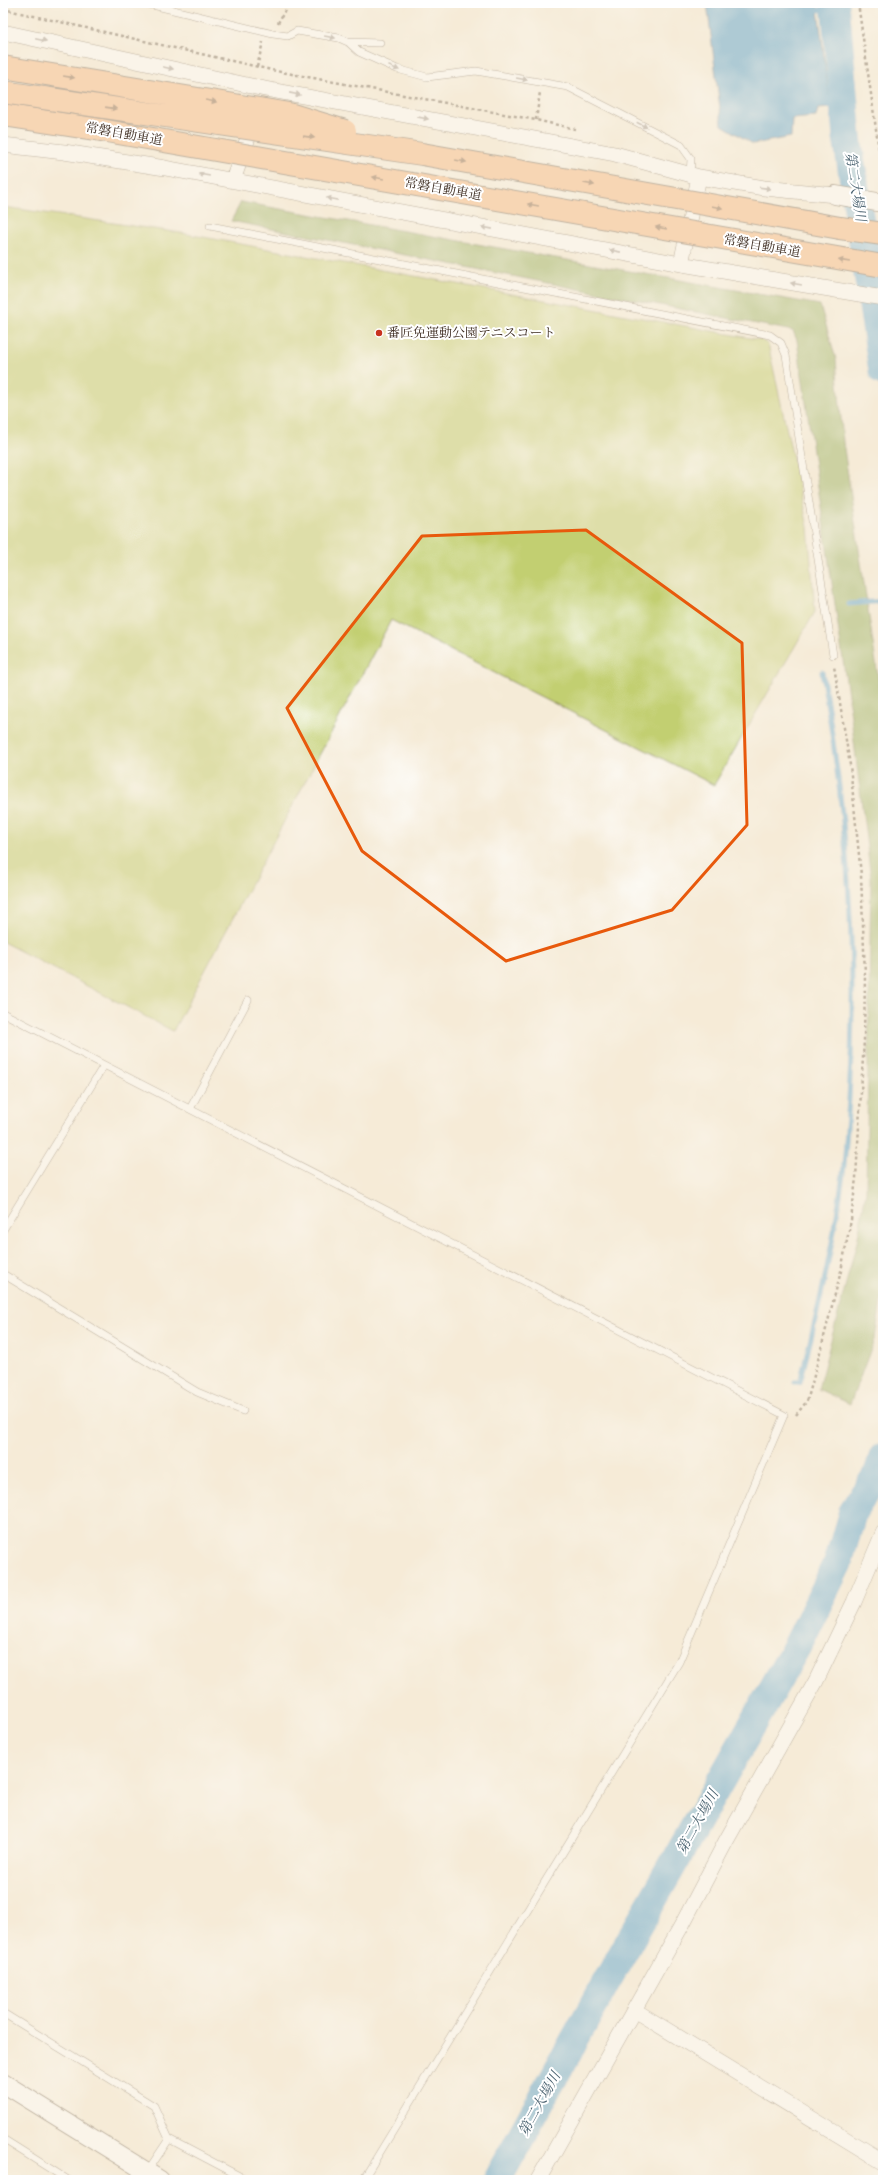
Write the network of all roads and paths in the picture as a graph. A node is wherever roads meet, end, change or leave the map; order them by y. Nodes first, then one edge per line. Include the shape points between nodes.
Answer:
1 (144, 3) edge
2 (289, 3) edge
3 (858, 3) edge
4 (3, 9) edge
5 (3, 32) edge
6 (269, 33) junction
7 (348, 42) junction
8 (380, 43) dead end
9 (3, 67) edge
10 (257, 67) junction
11 (265, 89) junction
12 (540, 90) dead end
13 (3, 92) edge
14 (3, 115) edge
15 (536, 120) junction
16 (3, 125) edge
17 (101, 130) junction
18 (582, 131) dead end
19 (3, 145) edge
20 (422, 154) junction
21 (694, 176) junction
22 (883, 178) edge
23 (233, 180) junction
24 (835, 195) joint
25 (883, 203) edge
26 (210, 226) dead end
27 (883, 234) edge
28 (681, 264) junction
29 (883, 266) edge
30 (883, 298) edge
31 (833, 655) joint
32 (248, 1000) dead end
33 (3, 1013) edge
34 (104, 1065) junction
35 (190, 1109) junction
36 (3, 1230) edge
37 (3, 1274) edge
38 (243, 1411) dead end
39 (791, 1420) dead end
40 (883, 1533) edge
41 (634, 2010) junction
42 (3, 2013) edge
43 (3, 2083) edge
44 (3, 2139) edge
45 (169, 2139) junction
46 (883, 2162) edge
47 (154, 2176) edge
48 (68, 2180) edge
49 (247, 2180) edge
50 (363, 2180) edge
51 (538, 2180) edge

1 - 6 lane
2 - 6 path
3 - 22 path
4 - 10 path
5 -> 11 street
6 -> 7 lane via 288,36 297,31
6 - 10 path
7 - 8 lane
7 -> 21 lane via 359,52 398,70 427,77 476,71 568,87 681,145 691,159
9 -> 20 highway, bridge via 289,114
10 - 15 path
11 -> 21 street via 615,154
11 - 23 street
12 - 15 path
13 -> 20 highway, 常磐自動車道, bridge
14 - 17 highway, 常磐自動車道
15 - 18 path
16 - 17 highway
29 -> 17 highway, 常磐自動車道, bridge
23 -> 19 street via 64,152
20 -> 27 highway, 常磐自動車道, bridge via 675,200
21 -> 24 street via 764,188
21 - 28 street
28 -> 23 street
24 - 25 street
26 - 31 lane via 770,335 782,343 786,355
30 -> 28 street
31 - 39 path via 850,765 862,875 866,975 863,1055 856,1178 850,1227 836,1294 807,1401
32 - 35 lane
33 - 34 lane
34 - 35 lane
34 - 36 lane
35 - 50 lane via 784,1415 679,1662
37 - 38 lane via 197,1392
40 - 41 street via 854,1602 816,1681
41 - 46 street
41 - 51 street
42 - 45 lane via 154,2106
43 - 47 street
44 - 48 lane
45 - 47 lane
45 - 49 lane

